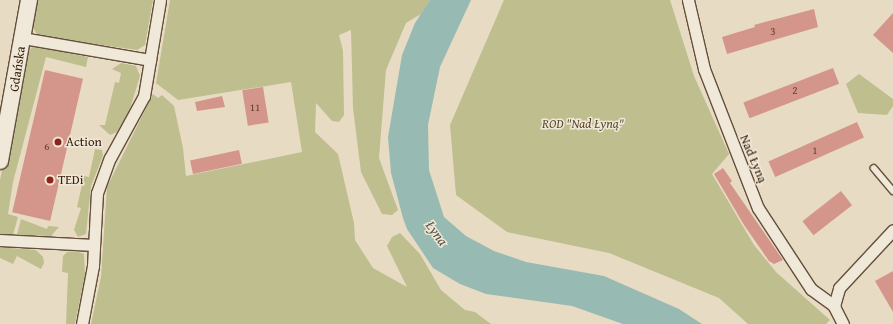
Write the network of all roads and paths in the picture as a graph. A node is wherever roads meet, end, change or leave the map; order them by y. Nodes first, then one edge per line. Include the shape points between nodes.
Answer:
1 (29, 0) edge
2 (160, 0) edge
3 (688, 0) edge
4 (23, 38) junction
5 (150, 60) junction
6 (0, 161) edge
7 (874, 168) dead end
8 (893, 191) edge
9 (893, 230) edge
10 (0, 240) edge
11 (94, 245) junction
12 (834, 306) junction
13 (82, 324) edge
14 (843, 324) edge

1 - 4 street, Gdańska
2 - 5 street
3 - 12 street, Nad Łyną via 704,69 758,208 811,289
4 - 5 street
4 - 6 street, Gdańska
5 - 11 street via 139,108 102,176 96,206
7 - 8 lane
9 - 12 street via 839,288
10 - 11 street
11 - 13 street via 91,284
12 - 14 street

